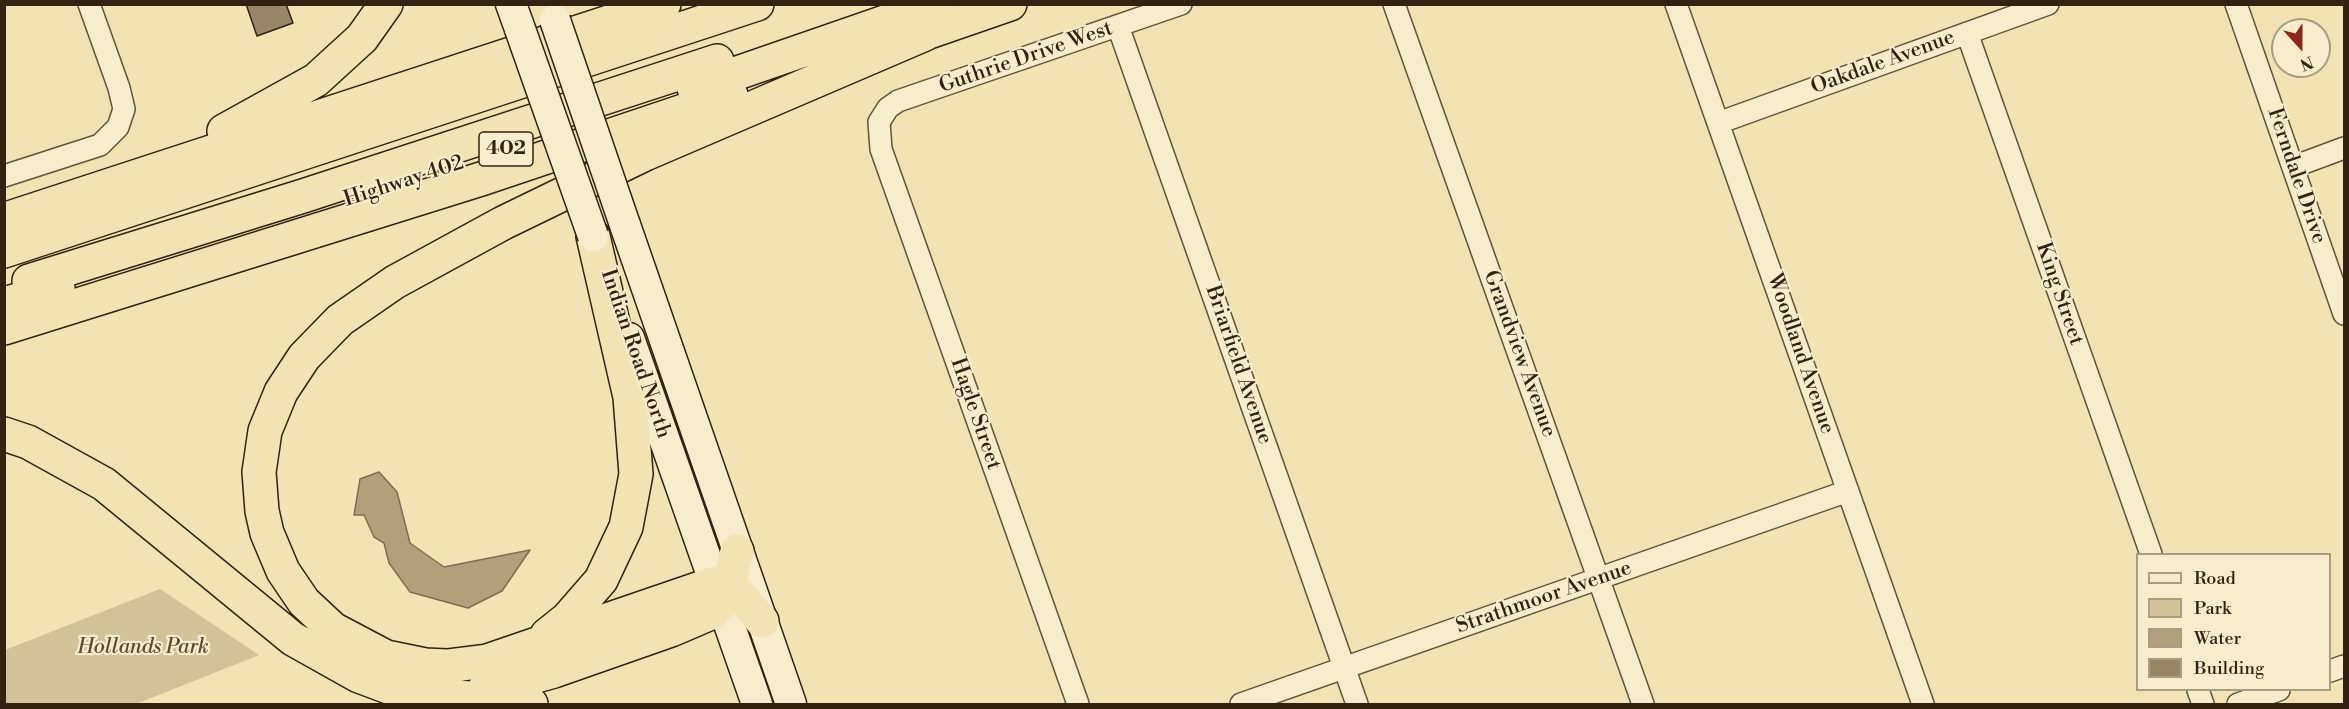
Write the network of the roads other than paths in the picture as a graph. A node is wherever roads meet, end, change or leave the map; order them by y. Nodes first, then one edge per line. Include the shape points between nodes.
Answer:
1 (88, 4) edge
2 (386, 4) edge
3 (664, 4) edge
4 (757, 4) edge
5 (879, 4) edge
6 (1010, 4) edge
7 (1181, 4) edge
8 (1394, 4) edge
9 (1676, 4) edge
10 (2048, 4) edge
11 (2236, 4) edge
12 (552, 12) edge
13 (516, 17) edge
14 (931, 19) edge
15 (1118, 26) junction
16 (1967, 33) junction
17 (879, 122) joint
18 (1718, 123) junction
19 (2344, 148) edge
20 (2293, 167) junction
21 (4, 176) edge
22 (5, 219) edge
23 (593, 236) junction
24 (4, 251) edge
25 (4, 289) edge
26 (4, 304) edge
27 (2344, 314) edge
28 (4, 328) edge
29 (4, 434) edge
30 (1848, 491) junction
31 (737, 551) junction
32 (2150, 553) edge
33 (1599, 579) junction
34 (722, 591) junction
35 (762, 621) junction
36 (505, 656) junction
37 (1344, 668) junction
38 (2277, 691) edge
39 (448, 697) junction
40 (531, 705) edge
41 (757, 705) edge
42 (791, 705) edge
43 (1078, 705) edge
44 (1241, 705) edge
45 (1357, 705) edge
46 (1643, 705) edge
47 (1923, 705) edge
48 (2238, 705) edge

1 - 21 street via 119,88 124,109 118,127 100,145
2 - 22 highway via 342,58 290,96 176,153
3 - 22 highway
4 - 24 highway
5 - 25 highway via 640,87
6 - 14 highway
7 - 15 street, Guthrie Drive West
8 - 33 street, Grandview Avenue
9 - 18 street, Woodland Avenue
10 - 16 street, Oakdale Avenue
11 - 20 street, Ferndale Drive
12 - 31 main road, Indian Road North, bridge
13 - 23 main road, Indian Road North, bridge
14 - 26 highway, Highway 402 / 402
14 - 28 highway via 832,61 481,179
14 - 36 highway via 503,223 362,304 320,338 292,375 273,408 259,472 267,533 283,571 304,602 333,629 368,650 407,662 447,666
15 - 17 street, Guthrie Drive West via 898,101
15 - 37 street, Briarfield Avenue
16 - 18 street, Oakdale Avenue
16 - 32 street, King Street
17 - 43 street, Hagle Street via 881,149
18 - 30 street, Woodland Avenue
19 - 20 street
20 - 27 street, Ferndale Drive
23 - 34 main road, Indian Road North
23 - 36 highway via 630,397 635,457 632,502 617,550 585,601 551,633
29 - 39 highway via 28,442 104,484 293,639 359,676 391,688
30 - 33 street, Strathmoor Avenue
30 - 47 street, Woodland Avenue
31 - 34 highway
31 - 35 main road, Indian Road North
33 - 37 street, Strathmoor Avenue
33 - 46 street, Grandview Avenue
34 - 35 highway via 739,594
34 - 36 highway
34 - 39 highway via 700,618 671,630 554,672
34 - 41 main road, Indian Road North
35 - 42 main road, Indian Road North
37 - 44 street, Strathmoor Avenue
37 - 45 street, Briarfield Avenue
38 - 48 street
39 - 40 highway

